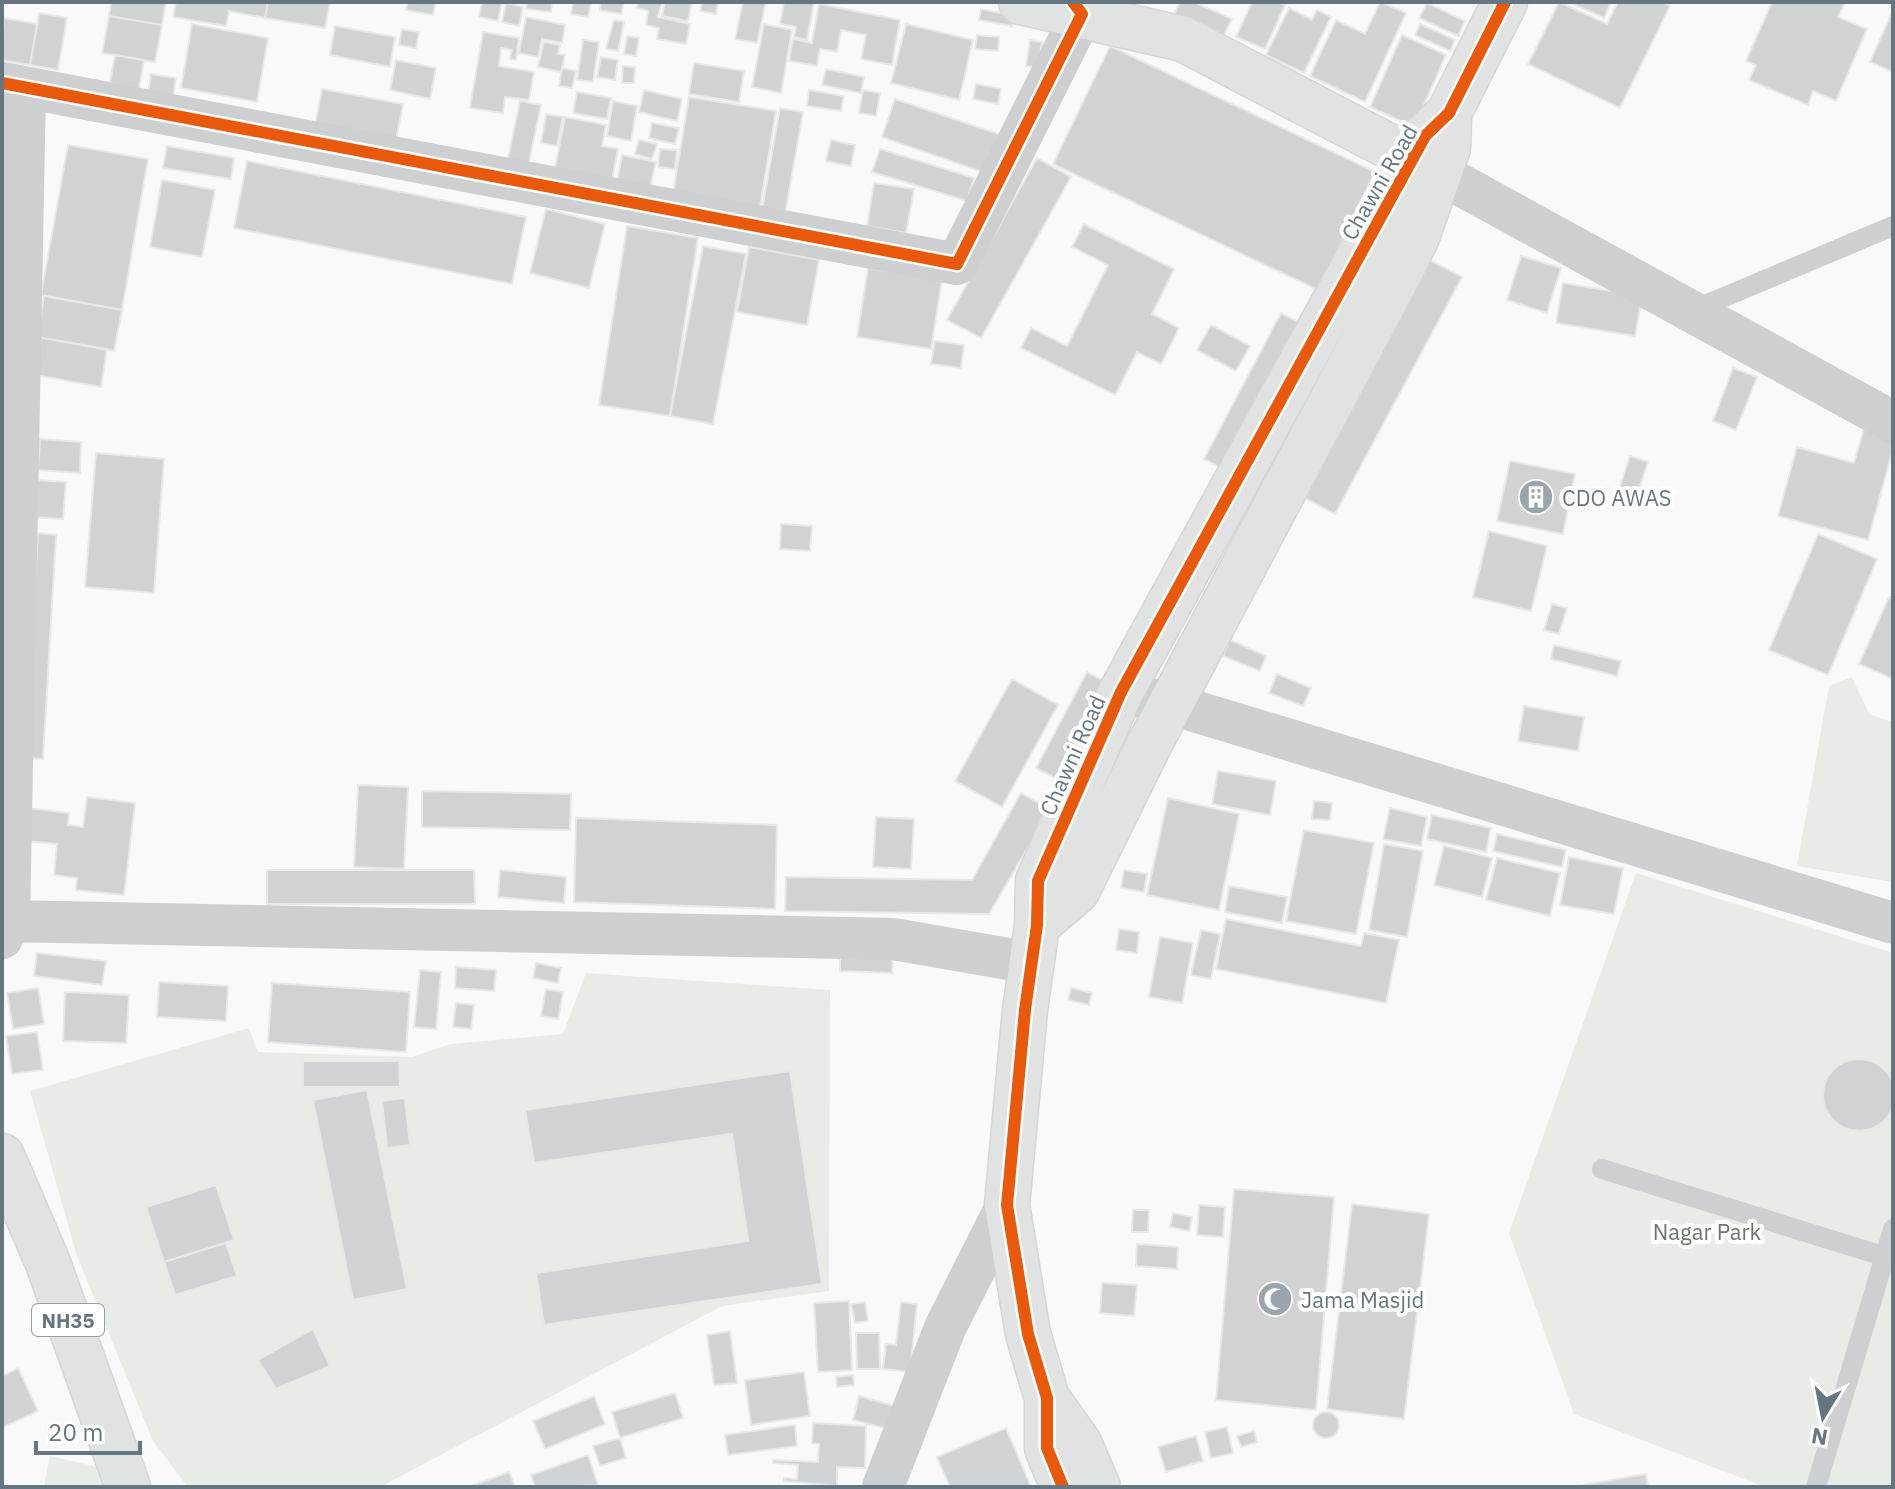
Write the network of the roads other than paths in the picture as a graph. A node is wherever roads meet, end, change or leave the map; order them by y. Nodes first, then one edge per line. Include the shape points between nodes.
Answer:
1 (1021, 2) edge
2 (1505, 2) edge
3 (1077, 8) edge
4 (14, 85) edge
5 (1425, 166) junction
6 (1893, 226) edge
7 (1691, 311) junction
8 (1893, 422) edge
9 (1121, 692) junction
10 (1171, 704) junction
11 (1893, 923) edge
12 (5, 929) edge
13 (1035, 944) junction
14 (2, 1156) edge
15 (1602, 1169) dead end
16 (1007, 1205) junction
17 (1893, 1229) edge
18 (1889, 1258) edge
19 (1047, 1398) junction
20 (128, 1487) edge
21 (883, 1487) edge
22 (1063, 1487) edge
23 (1098, 1487) edge
24 (1816, 1487) edge

1 - 3 main road, Chawni Road
2 - 5 main road, Chawni Road via 1449,113 1425,136
3 - 4 street via 957,264
3 - 5 main road, Chawni Road via 1183,39
4 - 12 street
5 - 7 street
5 - 9 main road, Chawni Road
5 - 10 main road, Chawni Road via 1417,237
6 - 7 lane
7 - 8 street
9 - 10 street
9 - 13 main road, Chawni Road via 1038,881
10 - 11 street
10 - 13 main road, Chawni Road via 1077,891
12 - 13 street
13 - 16 main road, Chawni Road
14 - 20 main road, NH35 via 48,1263
15 - 18 lane
16 - 19 main road, Chawni Road via 1028,1334
16 - 21 street via 945,1328
17 - 18 lane
18 - 24 lane
19 - 22 main road, Chawni Road via 1047,1448
19 - 23 main road, Chawni Road via 1079,1443

